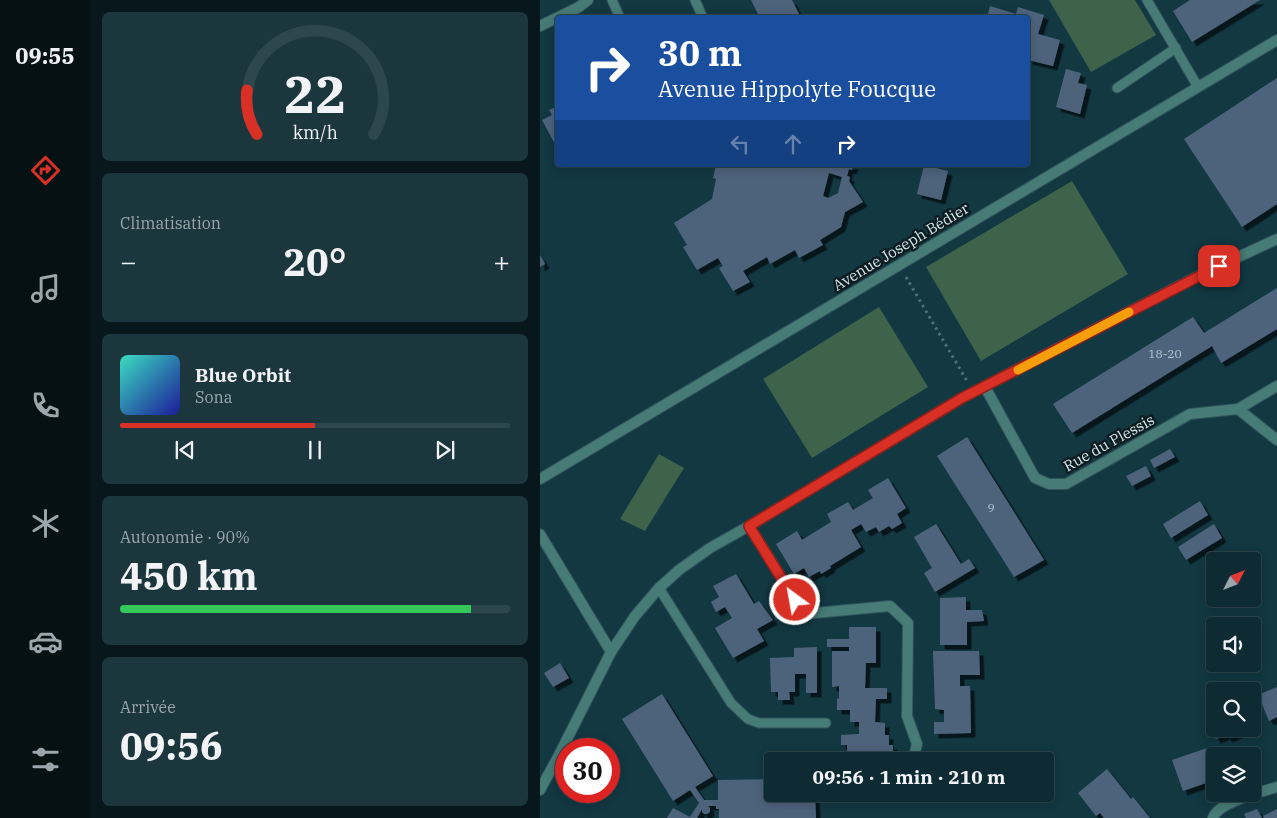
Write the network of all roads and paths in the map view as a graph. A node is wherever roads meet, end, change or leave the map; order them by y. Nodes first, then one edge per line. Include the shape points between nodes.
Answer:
1 (588, 0) edge
2 (612, 0) edge
3 (695, 0) edge
4 (1147, 0) edge
5 (563, 15) edge
6 (619, 15) edge
7 (702, 15) edge
8 (555, 19) edge
9 (540, 26) edge
10 (1277, 40) edge
11 (1176, 48) junction
12 (1198, 87) junction
13 (1117, 88) dead end
14 (1277, 239) edge
15 (900, 265) junction
16 (1277, 386) edge
17 (986, 387) junction
18 (974, 392) junction
19 (1238, 409) junction
20 (1277, 440) edge
21 (540, 479) edge
22 (749, 526) junction
23 (540, 534) edge
24 (659, 588) junction
25 (611, 652) junction
26 (826, 723) dead end
27 (915, 752) edge
28 (1277, 787) edge
29 (540, 790) edge
30 (1212, 818) edge

1 - 5 street
2 - 6 lane
3 - 7 lane
4 - 11 lane
8 - 9 street
10 - 12 street, Avenue Joseph Bédier
11 - 12 lane
11 - 13 lane
12 - 15 street, Avenue Joseph Bédier
14 - 17 street via 1204,273
15 - 18 path
15 - 21 street, Avenue Joseph Bédier
16 - 19 street, Rue du Plessis
17 - 18 street
17 - 19 street, Rue du Plessis via 1035,478 1049,484 1066,484 1190,414
18 - 22 street
19 - 20 street
22 - 24 street via 710,548
22 - 27 street via 804,614 890,606 908,623 907,716 917,744
23 - 25 street
24 - 25 street
24 - 26 lane via 731,703 748,719 759,723
25 - 29 street
28 - 30 street via 1225,804

